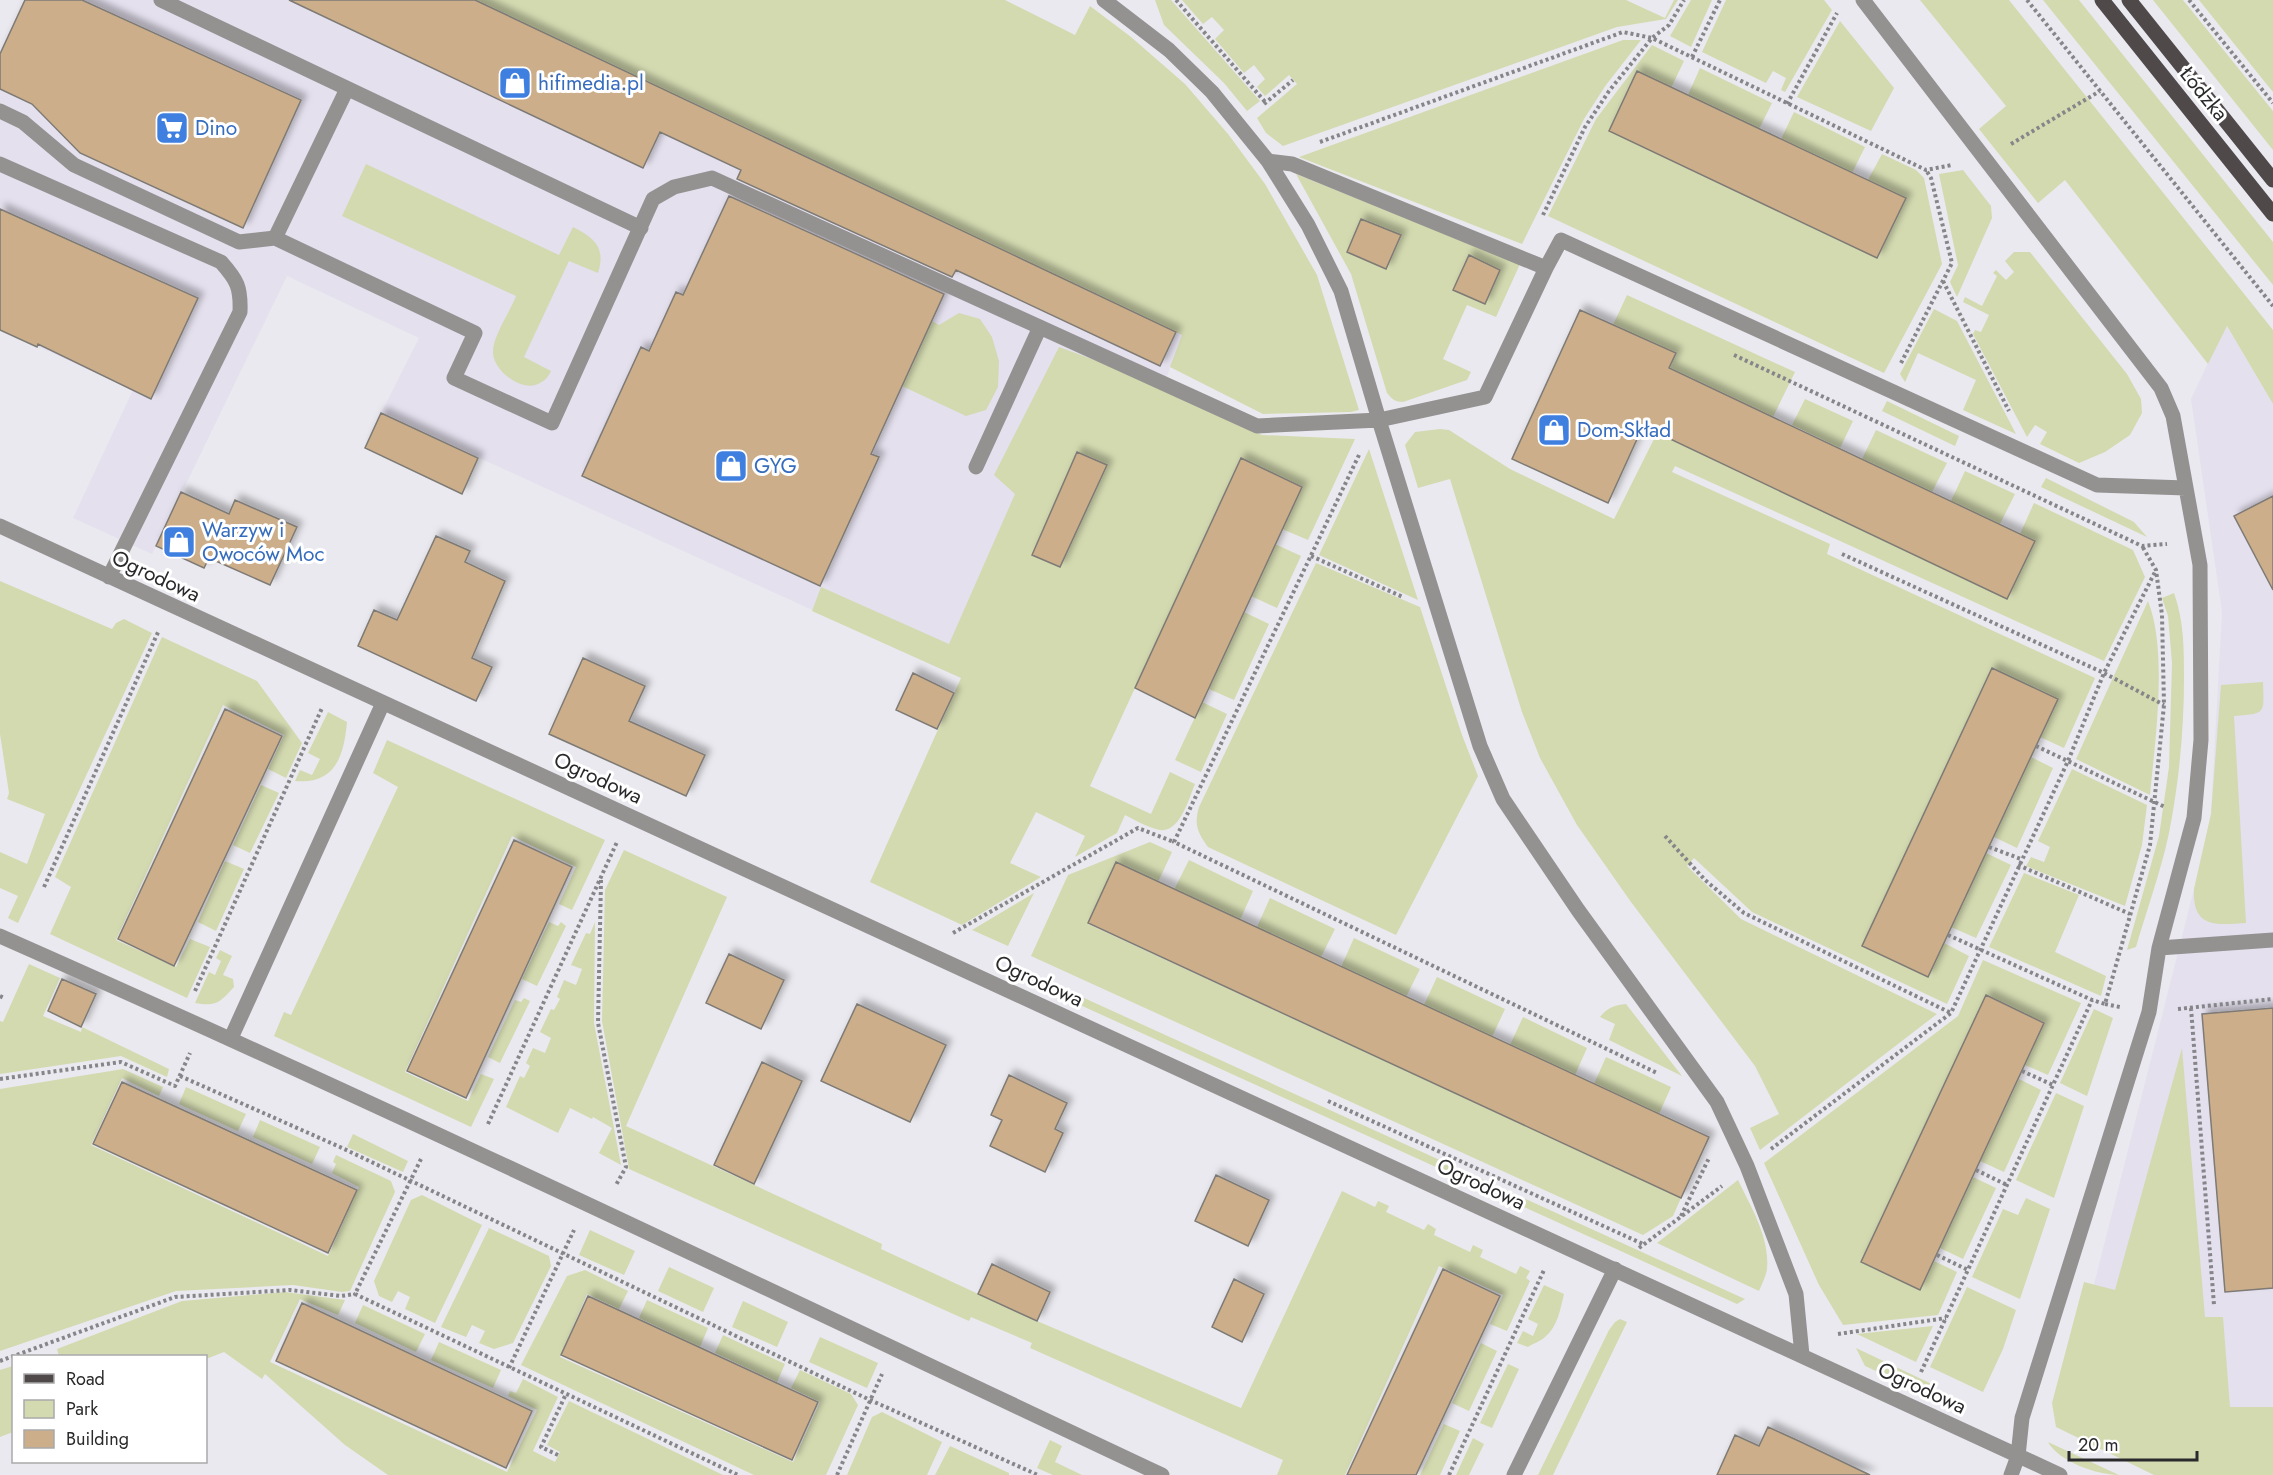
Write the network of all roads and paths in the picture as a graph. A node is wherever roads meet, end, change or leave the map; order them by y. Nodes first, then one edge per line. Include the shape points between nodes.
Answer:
1 (161, 0) edge
2 (1104, 0) edge
3 (1176, 0) edge
4 (1684, 0) edge
5 (1719, 0) edge
6 (1863, 0) edge
7 (2027, 0) edge
8 (2102, 0) edge
9 (2129, 0) edge
10 (2189, 0) edge
11 (1839, 10) dead end
12 (1652, 38) junction
13 (1692, 57) junction
14 (1293, 80) dead end
15 (347, 89) junction
16 (2100, 91) junction
17 (1266, 103) junction
18 (2273, 103) edge
19 (1787, 104) junction
20 (0, 111) edge
21 (1239, 126) junction
22 (1986, 159) junction
23 (1268, 161) junction
24 (0, 164) edge
25 (1926, 170) junction
26 (2273, 180) edge
27 (2273, 214) edge
28 (641, 228) junction
29 (275, 238) junction
30 (1522, 259) junction
31 (1546, 268) junction
32 (1943, 281) junction
33 (2273, 306) edge
34 (1040, 327) junction
35 (1730, 354) dead end
36 (1887, 389) junction
37 (1378, 420) junction
38 (2030, 455) junction
39 (976, 466) dead end
40 (2186, 488) junction
41 (0, 526) edge
42 (2196, 542) junction
43 (2142, 546) junction
44 (1842, 554) dead end
45 (1311, 556) junction
46 (2156, 570) junction
47 (109, 577) junction
48 (170, 606) junction
49 (1439, 613) junction
50 (2104, 673) junction
51 (336, 681) junction
52 (383, 703) junction
53 (2164, 705) junction
54 (2200, 717) junction
55 (2036, 746) dead end
56 (2068, 761) junction
57 (2154, 803) junction
58 (629, 816) junction
59 (2194, 818) junction
60 (1665, 836) dead end
61 (1174, 842) junction
62 (1989, 847) dead end
63 (2021, 859) junction
64 (2018, 866) junction
65 (601, 878) junction
66 (44, 887) dead end
67 (2129, 914) junction
68 (2166, 923) junction
69 (956, 931) junction
70 (1948, 935) dead end
71 (0, 936) edge
72 (967, 936) dead end
73 (2273, 940) edge
74 (2160, 948) junction
75 (1980, 949) junction
76 (922, 950) junction
77 (2273, 999) edge
78 (2092, 1000) junction
79 (2191, 1008) junction
80 (2149, 1012) junction
81 (1950, 1013) junction
82 (183, 1017) junction
83 (203, 1025) junction
84 (231, 1038) junction
85 (2022, 1071) dead end
86 (180, 1076) junction
87 (1664, 1077) dead end
88 (0, 1079) edge
89 (2053, 1085) junction
90 (1322, 1099) dead end
91 (1726, 1121) junction
92 (434, 1131) junction
93 (475, 1152) junction
94 (1747, 1166) junction
95 (1976, 1170) dead end
96 (410, 1180) junction
97 (2007, 1185) junction
98 (586, 1204) junction
99 (602, 1212) junction
100 (1681, 1217) junction
101 (1557, 1242) junction
102 (1644, 1245) junction
103 (563, 1254) junction
104 (1937, 1255) dead end
105 (1615, 1269) junction
106 (1968, 1270) junction
107 (355, 1294) junction
108 (2214, 1305) dead end
109 (1946, 1318) junction
110 (1838, 1334) dead end
111 (893, 1348) junction
112 (16, 1355) edge
113 (1802, 1355) junction
114 (509, 1368) junction
115 (1921, 1372) dead end
116 (566, 1394) junction
117 (870, 1400) junction
118 (558, 1455) dead end
119 (2018, 1456) junction
120 (1028, 1473) edge
121 (738, 1475) edge
122 (837, 1475) edge
123 (1038, 1475) edge
124 (1162, 1475) edge
125 (1449, 1475) edge
126 (1514, 1475) edge
127 (2011, 1475) edge
128 (2060, 1475) edge

1 - 15 street
2 - 21 street via 1169,50 1212,92
3 - 17 path
4 - 12 path via 1669,25
5 - 13 path
6 - 22 street
7 - 16 path
8 - 27 main road, Łódzka
9 - 26 main road, Łódzka
10 - 18 path
11 - 19 path
12 - 13 path
12 - 23 path via 1623,32
12 - 30 path via 1585,127
13 - 19 path
14 - 17 path
15 - 28 street
15 - 29 street
16 - 22 path
16 - 33 path
17 - 21 path
19 - 25 path
20 - 29 street via 23,122 74,165 239,242
21 - 23 street
22 - 25 path
22 - 40 street via 2160,388 2173,416
23 - 30 street via 1292,164
23 - 37 street via 1308,225 1341,291
24 - 47 street via 221,262 235,277 241,293 240,312
25 - 32 path via 1952,263
28 - 29 street via 552,423 454,378 475,333
28 - 34 street via 653,199 674,187 712,178
30 - 31 street
31 - 36 street via 1561,240
31 - 37 street via 1485,397
32 - 36 path
32 - 38 path
34 - 37 street via 1257,426
34 - 39 street
35 - 43 path
36 - 38 street
37 - 45 path
37 - 49 street
38 - 40 street via 2097,485
40 - 42 street
41 - 47 street, Ogrodowa
42 - 43 path
42 - 54 street via 2200,566
43 - 46 path
44 - 50 path
45 - 49 path
45 - 61 path
46 - 50 path
46 - 53 path via 2162,615
47 - 48 street, Ogrodowa
48 - 51 street, Ogrodowa
48 - 66 path
49 - 91 street via 1480,746 1503,799 1717,1102
50 - 53 path
50 - 56 path
51 - 52 street, Ogrodowa
51 - 82 path
52 - 58 street, Ogrodowa
52 - 84 street
53 - 54 path
53 - 57 path
54 - 59 street
55 - 56 path
56 - 57 path
56 - 63 path
57 - 59 path
57 - 67 path via 2150,845
58 - 65 path
58 - 76 street, Ogrodowa
59 - 68 street
60 - 81 path via 1705,880 1744,913
61 - 69 path via 1138,828
61 - 87 path
62 - 63 path
63 - 64 path
64 - 67 path
64 - 75 path
65 - 93 path
65 - 99 path via 598,1023 626,1167
67 - 68 path
67 - 78 path via 2105,1004
68 - 74 street
69 - 72 path
69 - 76 path
70 - 75 path
71 - 82 street
73 - 74 street
74 - 80 street
75 - 78 path
75 - 81 path
76 - 101 street, Ogrodowa
77 - 79 path
78 - 89 path
79 - 80 path
79 - 108 path
80 - 119 street via 2022,1418
81 - 94 path
82 - 83 street
83 - 84 street
83 - 86 path
84 - 92 street
85 - 89 path
86 - 88 path via 175,1086 121,1062
86 - 96 path
89 - 97 path
90 - 102 path
91 - 94 street
91 - 100 path
92 - 93 street
92 - 96 path
93 - 98 street
94 - 100 path
94 - 113 street via 1796,1294
95 - 97 path
96 - 103 path
96 - 107 path
97 - 106 path
98 - 99 street
98 - 103 path
99 - 111 street
100 - 102 path
101 - 105 street, Ogrodowa
101 - 125 path
102 - 105 path
103 - 114 path
103 - 117 path
104 - 106 path
105 - 113 street, Ogrodowa
105 - 126 street
106 - 109 path
107 - 112 path via 290,1290 176,1297
107 - 114 path
109 - 110 path
109 - 115 path
111 - 117 path
111 - 124 street
113 - 119 street, Ogrodowa
114 - 116 path
116 - 118 path via 541,1447
116 - 121 path
117 - 120 path
117 - 122 path
119 - 127 street
119 - 128 street, Ogrodowa
120 - 123 path

